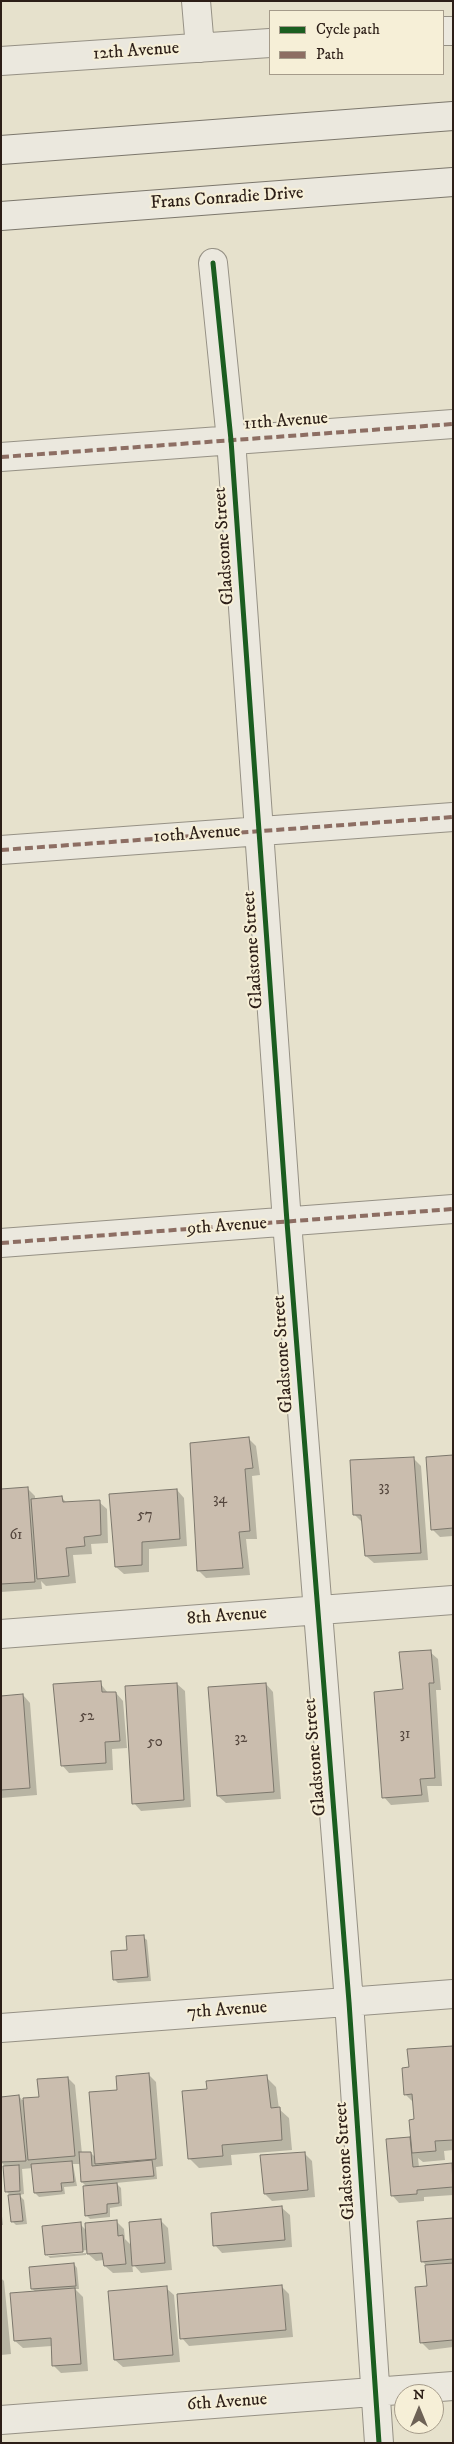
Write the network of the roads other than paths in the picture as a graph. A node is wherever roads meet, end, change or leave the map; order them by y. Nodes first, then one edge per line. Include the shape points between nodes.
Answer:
1 (196, 1) edge
2 (269, 43) edge
3 (200, 48) junction
4 (1, 62) edge
5 (453, 116) edge
6 (1, 150) edge
7 (453, 182) edge
8 (1, 216) edge
9 (213, 263) dead end
10 (453, 424) edge
11 (231, 440) junction
12 (1, 457) edge
13 (453, 816) edge
14 (259, 831) junction
15 (1, 850) edge
16 (453, 1209) edge
17 (287, 1222) junction
18 (1, 1243) edge
19 (453, 1600) edge
20 (317, 1610) junction
21 (1, 1634) edge
22 (453, 1994) edge
23 (350, 2002) junction
24 (1, 2028) edge
25 (453, 2386) edge
26 (375, 2392) junction
27 (1, 2420) edge
28 (379, 2443) edge

1 - 3 street
2 - 3 street, 12th Avenue
3 - 4 street, 12th Avenue
5 - 6 street
7 - 8 street, Frans Conradie Drive
9 - 11 street, Gladstone Street
10 - 11 street, 11th Avenue
11 - 12 street, 11th Avenue
11 - 14 street, Gladstone Street
13 - 14 street, 10th Avenue
14 - 15 street, 10th Avenue
14 - 17 street, Gladstone Street
16 - 17 street, 9th Avenue
17 - 18 street, 9th Avenue
17 - 20 street, Gladstone Street
19 - 20 street, 8th Avenue
20 - 21 street, 8th Avenue
20 - 23 street, Gladstone Street
22 - 23 street, 7th Avenue
23 - 24 street, 7th Avenue
23 - 26 street, Gladstone Street
25 - 26 street, 6th Avenue
26 - 27 street, 6th Avenue
26 - 28 street, Gladstone Street

